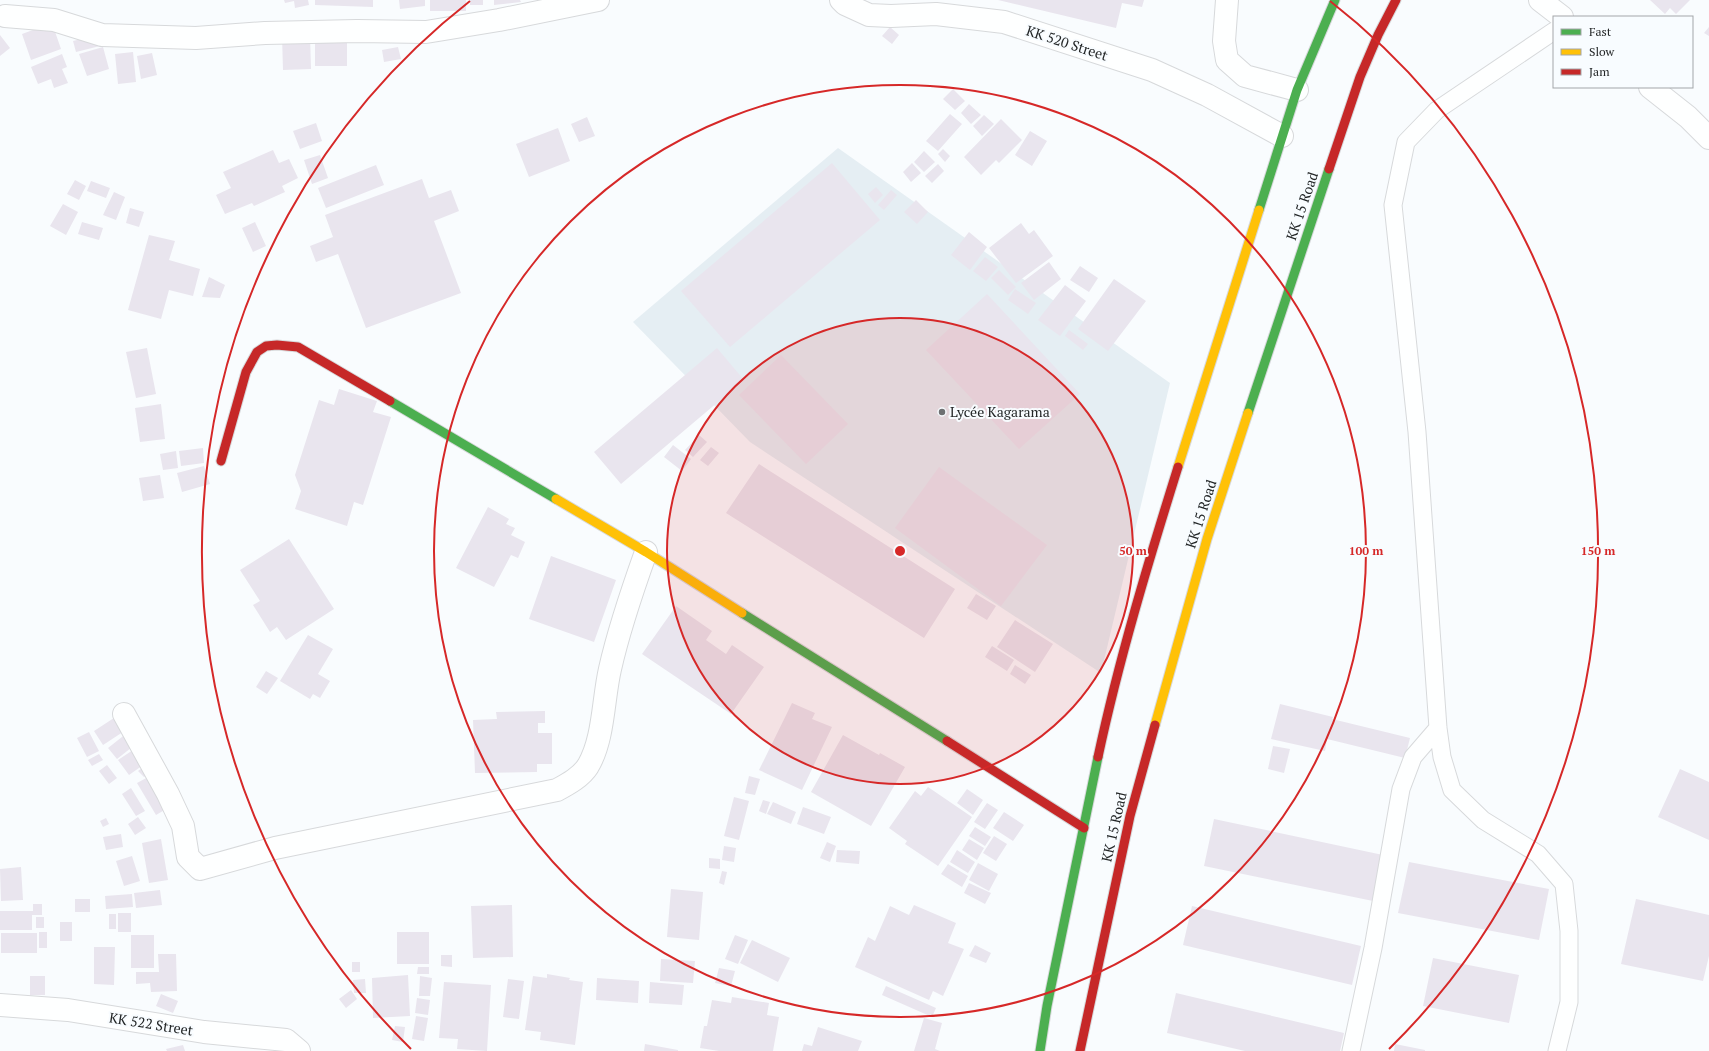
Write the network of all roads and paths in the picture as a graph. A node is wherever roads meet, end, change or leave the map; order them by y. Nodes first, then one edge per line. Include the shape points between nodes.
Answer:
1 (598, 0) edge
2 (840, 0) edge
3 (1227, 0) edge
4 (1336, 0) edge
5 (1396, 0) edge
6 (1540, 0) edge
7 (938, 7) edge
8 (5, 16) dead end
9 (1561, 16) edge
10 (1553, 32) edge
11 (1651, 88) edge
12 (1297, 90) junction
13 (1282, 136) junction
14 (1709, 138) edge
15 (221, 461) dead end
16 (646, 552) junction
17 (124, 714) dead end
18 (1438, 728) junction
19 (1084, 828) junction
20 (0, 1005) edge
21 (299, 1051) edge
22 (1040, 1051) edge
23 (1080, 1051) edge
24 (1352, 1051) edge
25 (1557, 1051) edge

1 - 8 street via 426,32 265,33 196,38 102,35 54,20
2 - 7 street, KK 520 Street via 869,15 891,16
3 - 12 street via 1224,41 1227,60 1245,76
4 - 12 main road, KK 15 Road
5 - 23 main road, KK 15 Road via 1360,78 1207,539 1130,816
6 - 9 street
7 - 13 street, KK 520 Street via 1004,22 1152,70 1207,95
10 - 18 lane via 1437,110 1406,142 1393,205 1417,432
11 - 14 street via 1688,117
12 - 13 main road, KK 15 Road
13 - 19 main road, KK 15 Road via 1154,544 1109,706
15 - 16 main road via 247,369 257,351 276,344 298,347
16 - 17 street via 620,627 609,671 596,750 587,768 572,782 557,790 275,848 200,869 188,856 183,826
16 - 19 main road
18 - 24 lane via 1413,757 1401,789
18 - 25 lane via 1442,757 1452,790 1483,820 1538,854 1564,884 1569,931 1569,1002
19 - 22 main road, KK 15 Road
20 - 21 street, KK 522 Street via 68,1010 204,1032 286,1040

